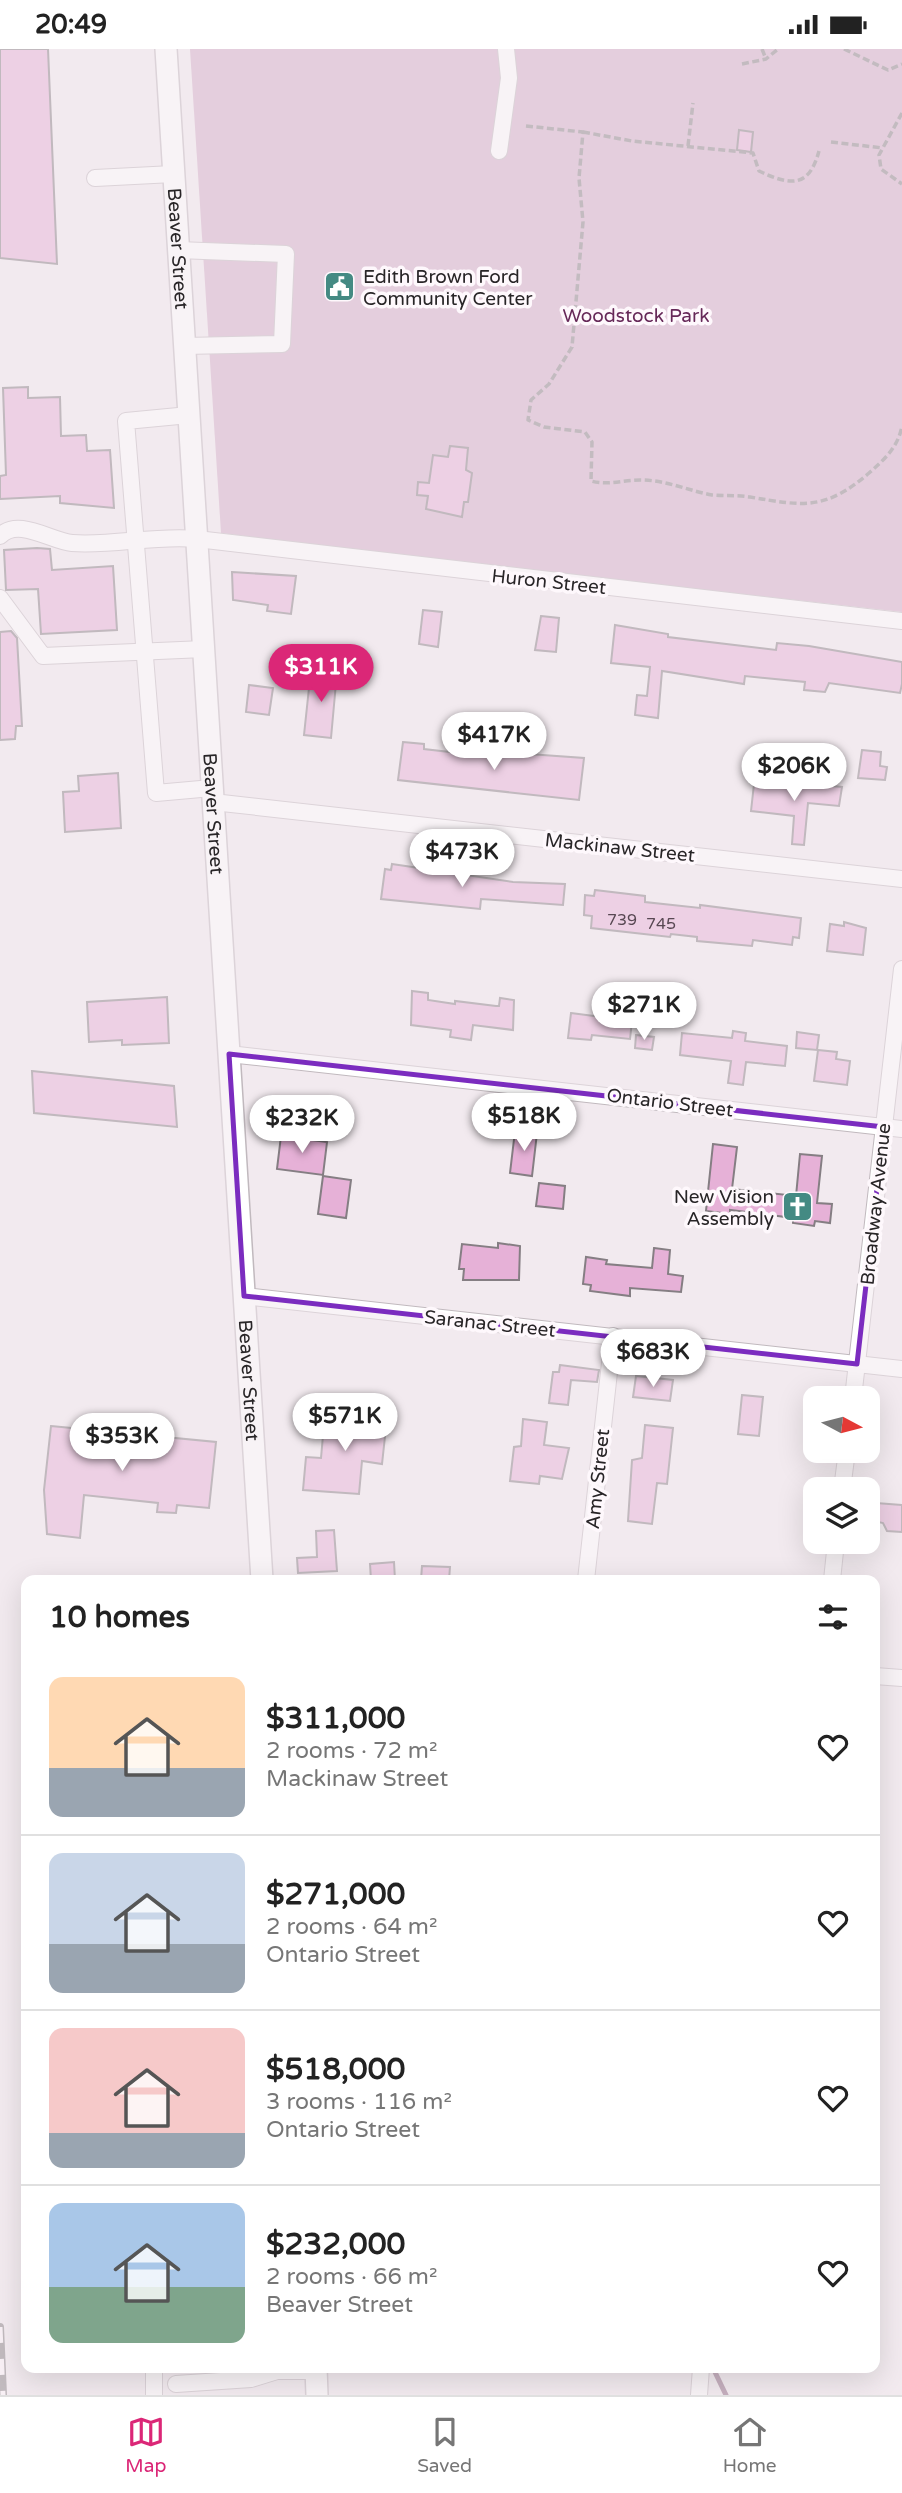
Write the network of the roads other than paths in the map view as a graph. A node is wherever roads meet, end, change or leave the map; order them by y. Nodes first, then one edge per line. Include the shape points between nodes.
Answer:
1 (166, 49) edge
2 (506, 49) edge
3 (499, 151) dead end
4 (173, 174) junction
5 (95, 178) dead end
6 (178, 250) junction
7 (184, 346) junction
8 (189, 415) junction
9 (0, 536) edge
10 (136, 538) junction
11 (197, 539) junction
12 (0, 598) edge
13 (902, 621) edge
14 (204, 649) junction
15 (143, 654) junction
16 (213, 795) junction
17 (902, 879) edge
18 (902, 969) edge
19 (229, 1054) junction
20 (884, 1127) junction
21 (902, 1129) edge
22 (244, 1296) junction
23 (613, 1336) junction
24 (857, 1364) junction
25 (902, 1369) edge
26 (854, 1386) edge
27 (835, 1554) edge
28 (262, 1575) edge
29 (587, 1575) edge
30 (833, 1575) edge
31 (880, 1676) edge
32 (902, 1678) edge
33 (154, 2373) edge
34 (266, 2373) edge
35 (316, 2373) edge
36 (701, 2373) edge
37 (176, 2383) dead end
38 (154, 2395) edge
39 (317, 2395) edge
40 (699, 2395) edge

1 - 4 main road, Beaver Street
2 - 3 street via 509,78
4 - 5 street
4 - 6 main road, Beaver Street
6 - 7 main road, Beaver Street
6 - 7 street via 286,254 282,344
7 - 8 main road, Beaver Street
8 - 10 street via 126,421
8 - 11 main road, Beaver Street
9 - 10 street, Huron Street via 10,530 25,530 71,543
10 - 11 street, Huron Street
10 - 15 street
11 - 13 street, Huron Street
11 - 14 main road, Beaver Street
12 - 15 street via 43,656
14 - 15 street
14 - 16 main road, Beaver Street
15 - 16 street, Mackinaw Street via 156,793
16 - 17 street, Mackinaw Street
16 - 19 main road, Beaver Street
18 - 20 street, Broadway Avenue
19 - 20 street, Ontario Street
19 - 22 main road, Beaver Street
20 - 21 street, Ontario Street
20 - 24 street, Broadway Avenue
22 - 23 street, Saranac Street
22 - 28 main road, Beaver Street
23 - 24 street, Saranac Street
23 - 29 street, Amy Street
24 - 25 street, Saranac Street
24 - 26 street, Broadway Avenue
27 - 30 street
31 - 32 street
33 - 38 street
34 - 37 street via 251,2379
35 - 39 main road
36 - 40 street

